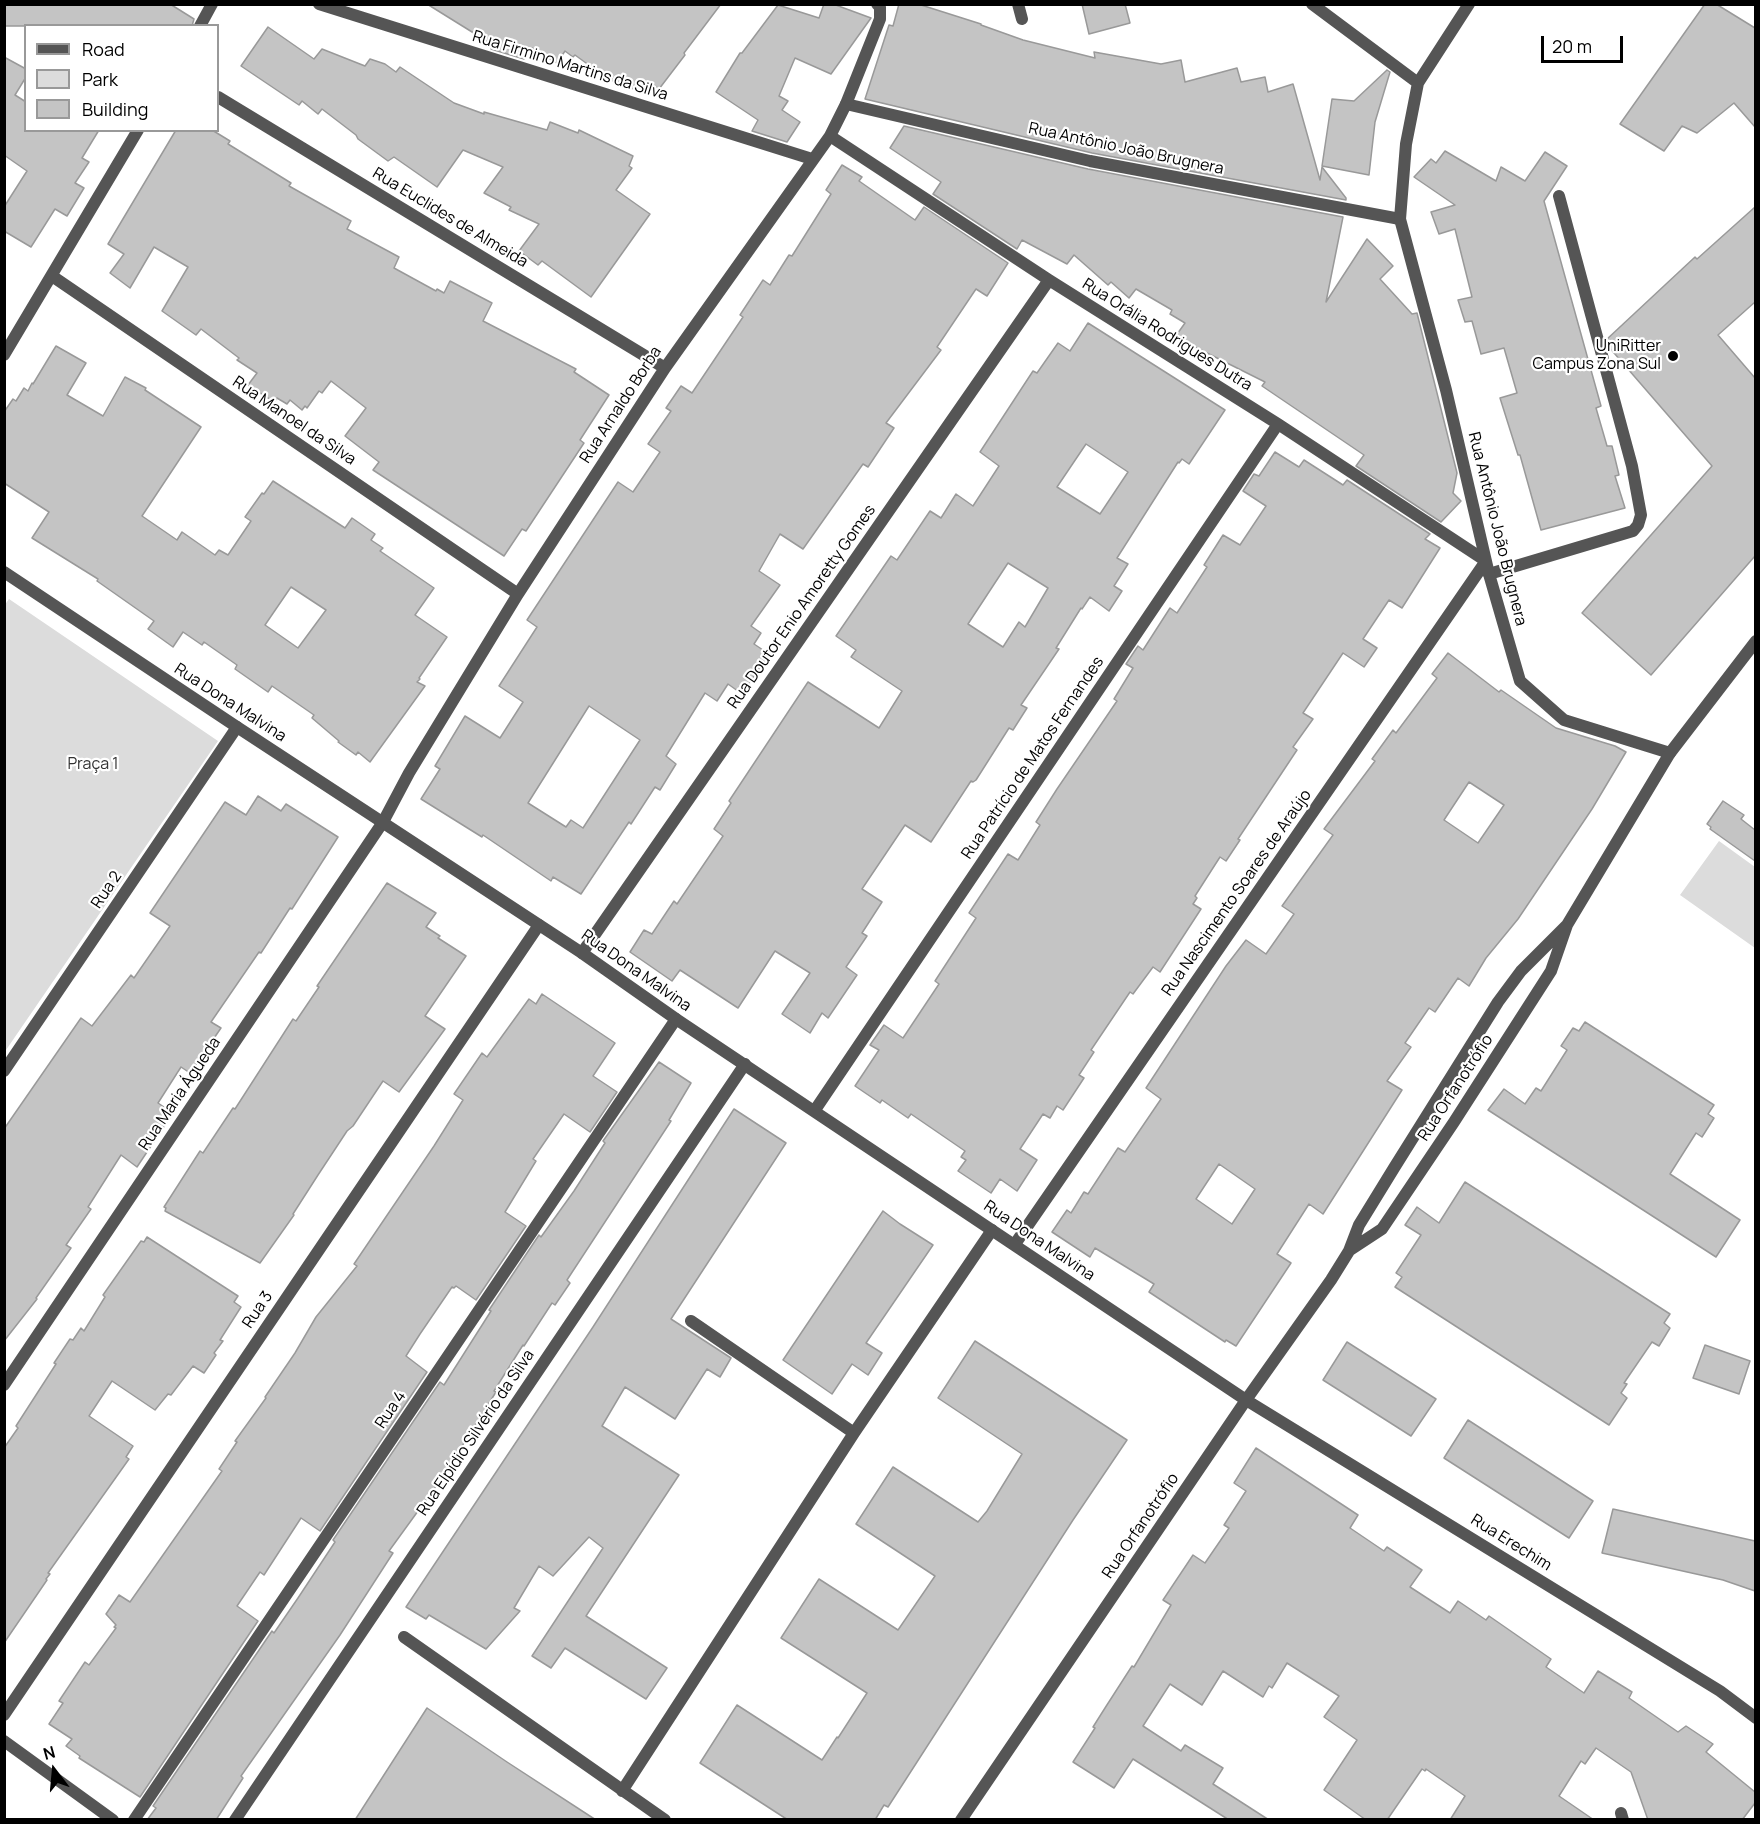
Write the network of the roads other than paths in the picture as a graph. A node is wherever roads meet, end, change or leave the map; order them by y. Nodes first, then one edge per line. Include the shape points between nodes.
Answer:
1 (212, 4) edge
2 (319, 4) edge
3 (1018, 4) edge
4 (1311, 4) edge
5 (1469, 4) edge
6 (879, 6) edge
7 (1022, 19) dead end
8 (201, 24) edge
9 (1418, 83) junction
10 (219, 97) edge
11 (846, 104) junction
12 (137, 132) edge
13 (830, 136) junction
14 (812, 159) junction
15 (1559, 196) dead end
16 (1400, 219) junction
17 (52, 276) junction
18 (1049, 280) junction
19 (4, 355) edge
20 (665, 368) junction
21 (1278, 424) junction
22 (1488, 567) junction
23 (4, 572) edge
24 (518, 594) junction
25 (1755, 641) edge
26 (237, 727) junction
27 (1670, 753) junction
28 (383, 822) junction
29 (539, 925) junction
30 (1567, 925) junction
31 (582, 953) junction
32 (676, 1018) junction
33 (745, 1064) junction
34 (4, 1071) edge
35 (815, 1110) junction
36 (992, 1230) junction
37 (1015, 1244) junction
38 (1348, 1251) junction
39 (691, 1321) dead end
40 (4, 1385) edge
41 (1246, 1400) junction
42 (854, 1433) junction
43 (404, 1637) dead end
44 (4, 1714) edge
45 (1755, 1718) edge
46 (4, 1741) edge
47 (622, 1791) junction
48 (113, 1820) edge
49 (134, 1820) edge
50 (235, 1820) edge
51 (665, 1820) edge
52 (961, 1820) edge

1 - 8 street
2 - 14 street, Rua Firmino Martins da Silva
3 - 7 street
4 - 9 street
5 - 9 street
6 - 11 street, Rua Arnaldo Borba via 880,19
9 - 16 street, Rua Antônio João Brugnera via 1406,144
10 - 20 street, Rua Euclides de Almeida
11 - 13 street, Rua Arnaldo Borba
11 - 16 street, Rua Antônio João Brugnera via 1090,161
12 - 17 street
13 - 14 street, Rua Arnaldo Borba
13 - 18 street, Rua Orália Rodrigues Dutra
14 - 20 street, Rua Arnaldo Borba
15 - 22 street via 1632,466 1641,515 1633,531
16 - 22 street, Rua Antônio João Brugnera
17 - 19 street
17 - 24 street, Rua Manoel da Silva
18 - 21 street, Rua Orália Rodrigues Dutra
18 - 31 street, Rua Doutor Enio Amoretty Gomes
20 - 24 street, Rua Arnaldo Borba
21 - 22 street, Rua Orália Rodrigues Dutra
21 - 35 street, Rua Patrício de Matos Fernandes
22 - 27 street, Rua Antônio João Brugnera via 1520,681 1564,720
22 - 37 street, Rua Nascimento Soares de Araújo
23 - 26 street, Rua Dona Malvina
24 - 28 street, Rua Arnaldo Borba via 409,772
25 - 27 street, Rua Orfanotrófio
26 - 28 street, Rua Dona Malvina
26 - 34 street, Rua 2
27 - 30 street, Rua Orfanotrófio
28 - 29 street, Rua Dona Malvina
28 - 40 street, Rua Maria Águeda
29 - 31 street, Rua Dona Malvina
29 - 44 street, Rua 3
30 - 38 street, Rua Orfanotrófio via 1521,971 1498,1002 1394,1167
30 - 38 street, Rua Orfanotrófio via 1551,970 1454,1122 1382,1228
31 - 32 street, Rua Dona Malvina
32 - 33 street, Rua Dona Malvina
32 - 49 street, Rua 4
33 - 35 street, Rua Dona Malvina
33 - 50 street, Rua Elpídio Silvério da Silva
35 - 36 street, Rua Dona Malvina
36 - 37 street, Rua Dona Malvina
36 - 42 street
37 - 41 street, Rua Dona Malvina
38 - 41 street, Rua Orfanotrófio
39 - 42 street
41 - 45 street, Rua Erechim via 1720,1690
41 - 52 street, Rua Orfanotrófio
42 - 47 street
43 - 47 street
46 - 48 street
47 - 51 street

